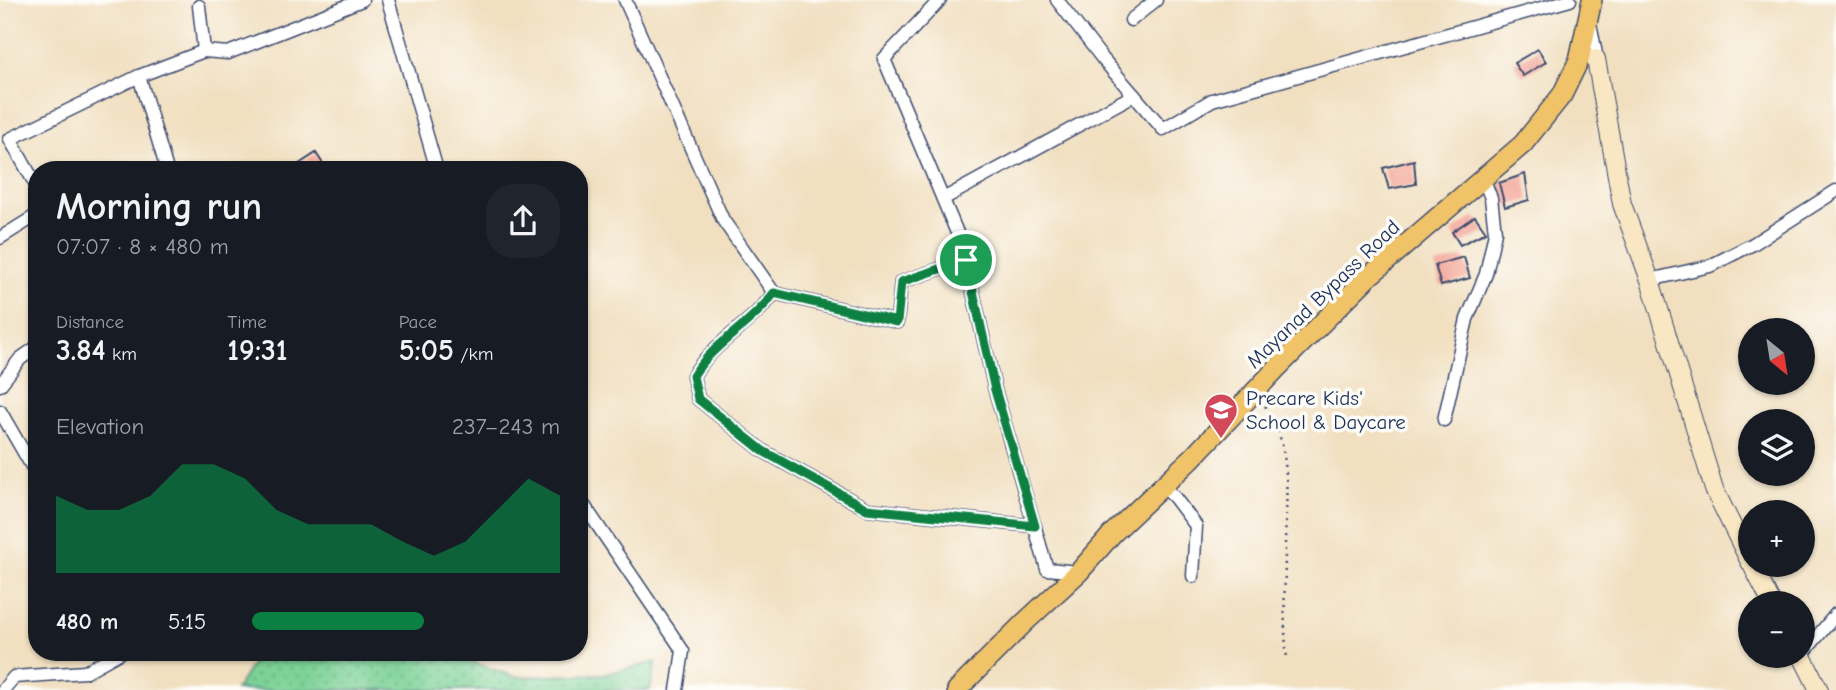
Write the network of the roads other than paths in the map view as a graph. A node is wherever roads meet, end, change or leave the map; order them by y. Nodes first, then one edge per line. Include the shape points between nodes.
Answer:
1 (362, 0) edge
2 (388, 0) edge
3 (625, 0) edge
4 (940, 0) edge
5 (1057, 0) edge
6 (1156, 0) edge
7 (1570, 0) edge
8 (200, 2) edge
9 (1590, 7) edge
10 (1131, 20) dead end
11 (1583, 43) junction
12 (204, 51) junction
13 (1596, 59) junction
14 (139, 76) junction
15 (1134, 95) junction
16 (164, 161) edge
17 (434, 161) edge
18 (28, 171) edge
19 (1483, 178) junction
20 (1836, 191) edge
21 (943, 199) junction
22 (28, 221) edge
23 (0, 238) edge
24 (966, 260) junction
25 (1650, 280) junction
26 (774, 293) junction
27 (28, 353) edge
28 (0, 385) edge
29 (0, 411) edge
30 (1444, 420) dead end
31 (28, 459) edge
32 (1163, 486) junction
33 (588, 511) edge
34 (1035, 526) junction
35 (1738, 538) edge
36 (1079, 572) junction
37 (1193, 576) dead end
38 (1836, 614) edge
39 (1815, 640) edge
40 (105, 661) edge
41 (1808, 668) edge
42 (958, 689) edge
43 (3, 690) edge
44 (677, 690) edge
45 (1819, 690) edge

1 - 12 street via 228,53
2 - 17 street
3 - 26 street via 723,220
4 - 21 street via 884,59
5 - 15 street
6 - 10 street
7 - 15 street via 1212,100 1163,129
8 - 12 street
9 - 11 main road, Mayanad Bypass Road
9 - 13 street
11 - 13 street
11 - 19 main road, Mayanad Bypass Road via 1562,95 1523,144
12 - 14 street
13 - 25 main road via 1622,204
14 - 16 street
14 - 18 street via 10,139
15 - 21 street
19 - 30 street via 1495,232 1486,274 1467,319
19 - 32 main road, Mayanad Bypass Road via 1367,278
20 - 25 street via 1710,266
21 - 24 street
22 - 23 street
24 - 26 street via 901,282 897,322
24 - 34 street via 995,390
25 - 35 main road via 1714,489
26 - 34 street via 703,360 693,376 698,399 763,451 867,509
27 - 28 street
29 - 31 street
32 - 36 main road, Mayanad Bypass Road
32 - 37 street via 1196,526
33 - 44 street via 683,651
34 - 36 street via 1047,569
36 - 42 main road, Mayanad Bypass Road
38 - 39 street
40 - 43 street via 85,672 14,677
41 - 45 main road

